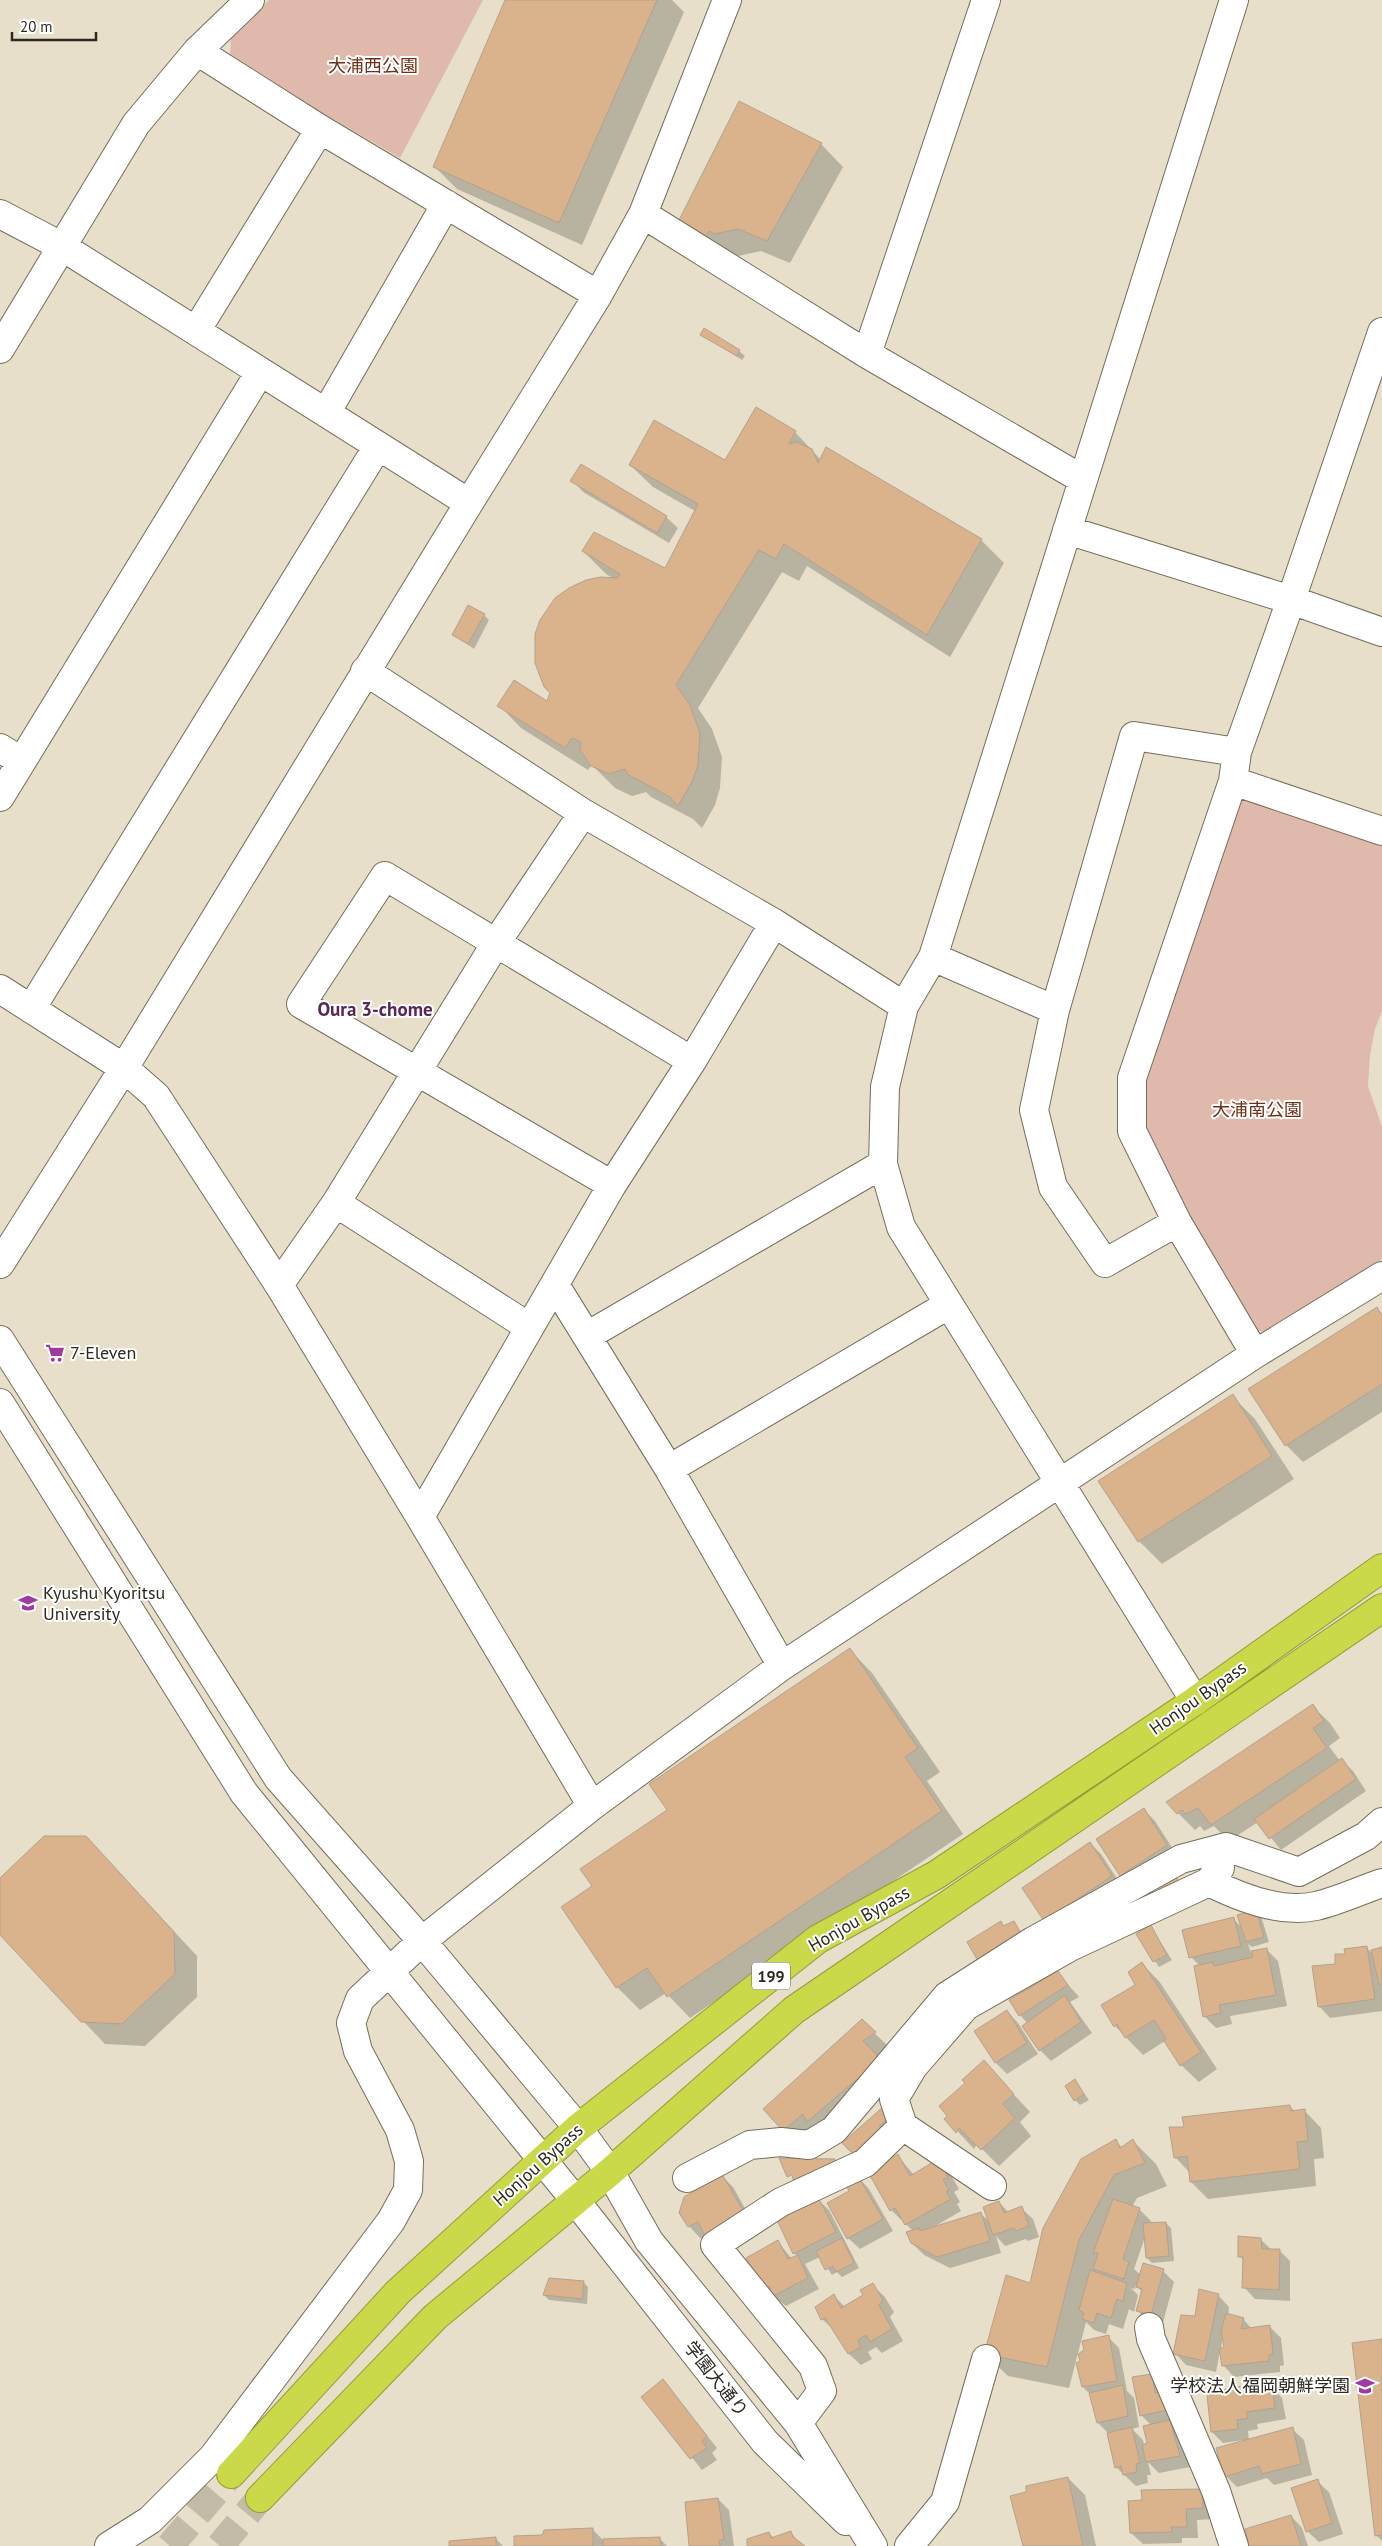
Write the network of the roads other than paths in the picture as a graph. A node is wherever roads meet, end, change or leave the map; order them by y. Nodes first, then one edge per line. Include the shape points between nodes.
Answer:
1 (250, 0) edge
2 (727, 0) edge
3 (986, 0) edge
4 (1234, 0) edge
5 (197, 51) junction
6 (320, 129) junction
7 (446, 204) junction
8 (0, 214) edge
9 (643, 214) junction
10 (61, 246) junction
11 (598, 295) junction
12 (196, 331) junction
13 (1382, 332) edge
14 (0, 349) edge
15 (867, 354) junction
16 (260, 372) junction
17 (326, 413) junction
18 (378, 446) junction
19 (1082, 479) junction
20 (469, 503) junction
21 (1067, 530) junction
22 (1291, 600) junction
23 (1382, 632) edge
24 (365, 671) junction
25 (1237, 752) junction
26 (10, 755) edge
27 (1232, 781) junction
28 (0, 797) edge
29 (583, 812) junction
30 (1382, 831) edge
31 (774, 924) junction
32 (496, 943) junction
33 (933, 957) junction
34 (0, 989) edge
35 (904, 1006) junction
36 (31, 1009) junction
37 (1055, 1010) junction
38 (692, 1061) junction
39 (124, 1068) junction
40 (415, 1072) junction
41 (883, 1164) junction
42 (612, 1185) junction
43 (336, 1203) junction
44 (1177, 1222) junction
45 (0, 1264) edge
46 (1382, 1276) edge
47 (279, 1285) junction
48 (555, 1285) junction
49 (948, 1305) junction
50 (529, 1327) junction
51 (587, 1336) junction
52 (0, 1340) edge
53 (1255, 1354) junction
54 (0, 1402) edge
55 (669, 1469) junction
56 (1059, 1484) junction
57 (420, 1517) junction
58 (1382, 1568) edge
59 (1382, 1608) edge
60 (782, 1666) junction
61 (1195, 1701) junction
62 (592, 1806) junction
63 (1382, 1822) edge
64 (1239, 1851) junction
65 (1209, 1882) junction
66 (1382, 1882) edge
67 (422, 1941) junction
68 (390, 1973) junction
69 (902, 2126) junction
70 (578, 2128) junction
71 (543, 2161) junction
72 (610, 2172) junction
73 (687, 2178) dead end
74 (992, 2186) dead end
75 (575, 2200) junction
76 (1149, 2328) dead end
77 (986, 2359) dead end
78 (798, 2423) junction
79 (231, 2474) tunnel mouth
80 (260, 2498) tunnel mouth
81 (110, 2546) edge
82 (872, 2546) edge
83 (909, 2546) edge
84 (1234, 2546) edge

1 - 5 street
2 - 9 street
3 - 15 street
4 - 19 street
5 - 6 street
5 - 10 street via 136,124
6 - 7 street
6 - 12 street
7 - 11 street
7 - 17 street
8 - 10 street
9 - 11 street
9 - 15 street
10 - 12 street
10 - 14 street
11 - 20 street
12 - 16 street
13 - 22 street
15 - 19 street
16 - 17 street
16 - 26 street
17 - 18 street
18 - 20 street
18 - 36 street
19 - 21 street
20 - 24 street
21 - 22 street
21 - 33 street
22 - 23 street
22 - 25 street
24 - 29 street
24 - 39 street
25 - 27 street
25 - 37 street via 1134,736
26 - 28 street
27 - 30 street
27 - 44 street via 1132,1078 1132,1131
29 - 31 street
29 - 32 street
31 - 35 street
31 - 38 street
32 - 38 street
32 - 40 street
32 - 40 street via 385,876 301,1004
33 - 35 street
33 - 37 street
34 - 36 street
35 - 41 street via 885,1087
36 - 39 street
37 - 44 street via 1034,1110 1053,1187 1105,1263
38 - 42 street
39 - 45 street
39 - 47 street via 156,1096
40 - 42 street
40 - 43 street
41 - 49 street via 901,1227
41 - 51 street
42 - 48 street
43 - 47 street
43 - 50 street
44 - 53 street
46 - 53 street
47 - 57 street
48 - 50 street
48 - 51 street
49 - 55 street
49 - 56 street
50 - 57 street
51 - 55 street
52 - 67 street via 278,1778
53 - 56 street
54 - 68 street, 学園大通り via 244,1793
55 - 60 street
56 - 60 street
56 - 61 street
57 - 62 street
58 - 61 highway, Honjou Bypass / 199
59 - 72 highway, Honjou Bypass / 199 via 794,2010
60 - 62 street
61 - 70 highway, Honjou Bypass / 199 via 936,1875 818,1939
62 - 67 street
63 - 64 street via 1366,1836 1299,1872
64 - 65 street via 1214,1872
64 - 73 street via 1226,1846 1181,1859 1032,1941 946,1996 834,2130 809,2145 781,2142 750,2145
65 - 66 street via 1227,1892 1286,1908 1316,1906
65 - 69 street via 1070,1947 966,2006 913,2067 894,2100
67 - 68 street
67 - 70 street
68 - 71 street, 学園大通り
68 - 81 street via 360,1999 351,2023 358,2051 400,2130 409,2161 408,2190 391,2221 213,2457 150,2520
69 - 74 street
69 - 78 street via 865,2163 781,2202 715,2245 813,2366 822,2391
70 - 71 highway, Honjou Bypass / 199
70 - 72 street
71 - 75 street, 学園大通り
71 - 79 highway, Honjou Bypass / 199 via 398,2292
72 - 75 highway, Honjou Bypass / 199
72 - 78 street via 649,2242
75 - 80 highway, Honjou Bypass / 199 via 435,2317
75 - 82 street, 学園大通り via 765,2442
76 - 84 street via 1216,2491
77 - 83 street via 945,2502
78 - 82 street

